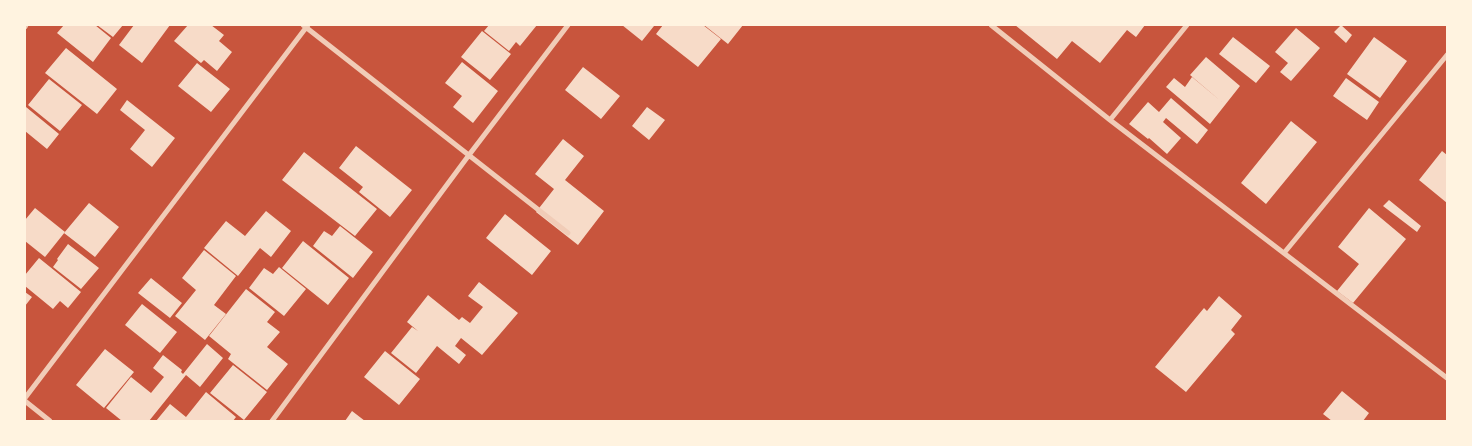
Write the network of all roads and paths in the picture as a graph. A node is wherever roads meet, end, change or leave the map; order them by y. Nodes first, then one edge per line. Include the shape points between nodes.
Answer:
1 (568, 25) edge
2 (991, 25) edge
3 (1187, 25) edge
4 (306, 26) edge
5 (1447, 55) edge
6 (1110, 120) junction
7 (469, 155) junction
8 (568, 233) dead end
9 (1284, 252) junction
10 (1447, 378) edge
11 (25, 399) edge
12 (50, 421) edge
13 (272, 421) edge

1 - 7 street
2 - 6 street
3 - 6 street
4 - 7 street
4 - 11 street
5 - 9 street
6 - 9 street
7 - 8 street
7 - 13 street
9 - 10 street
11 - 12 street

